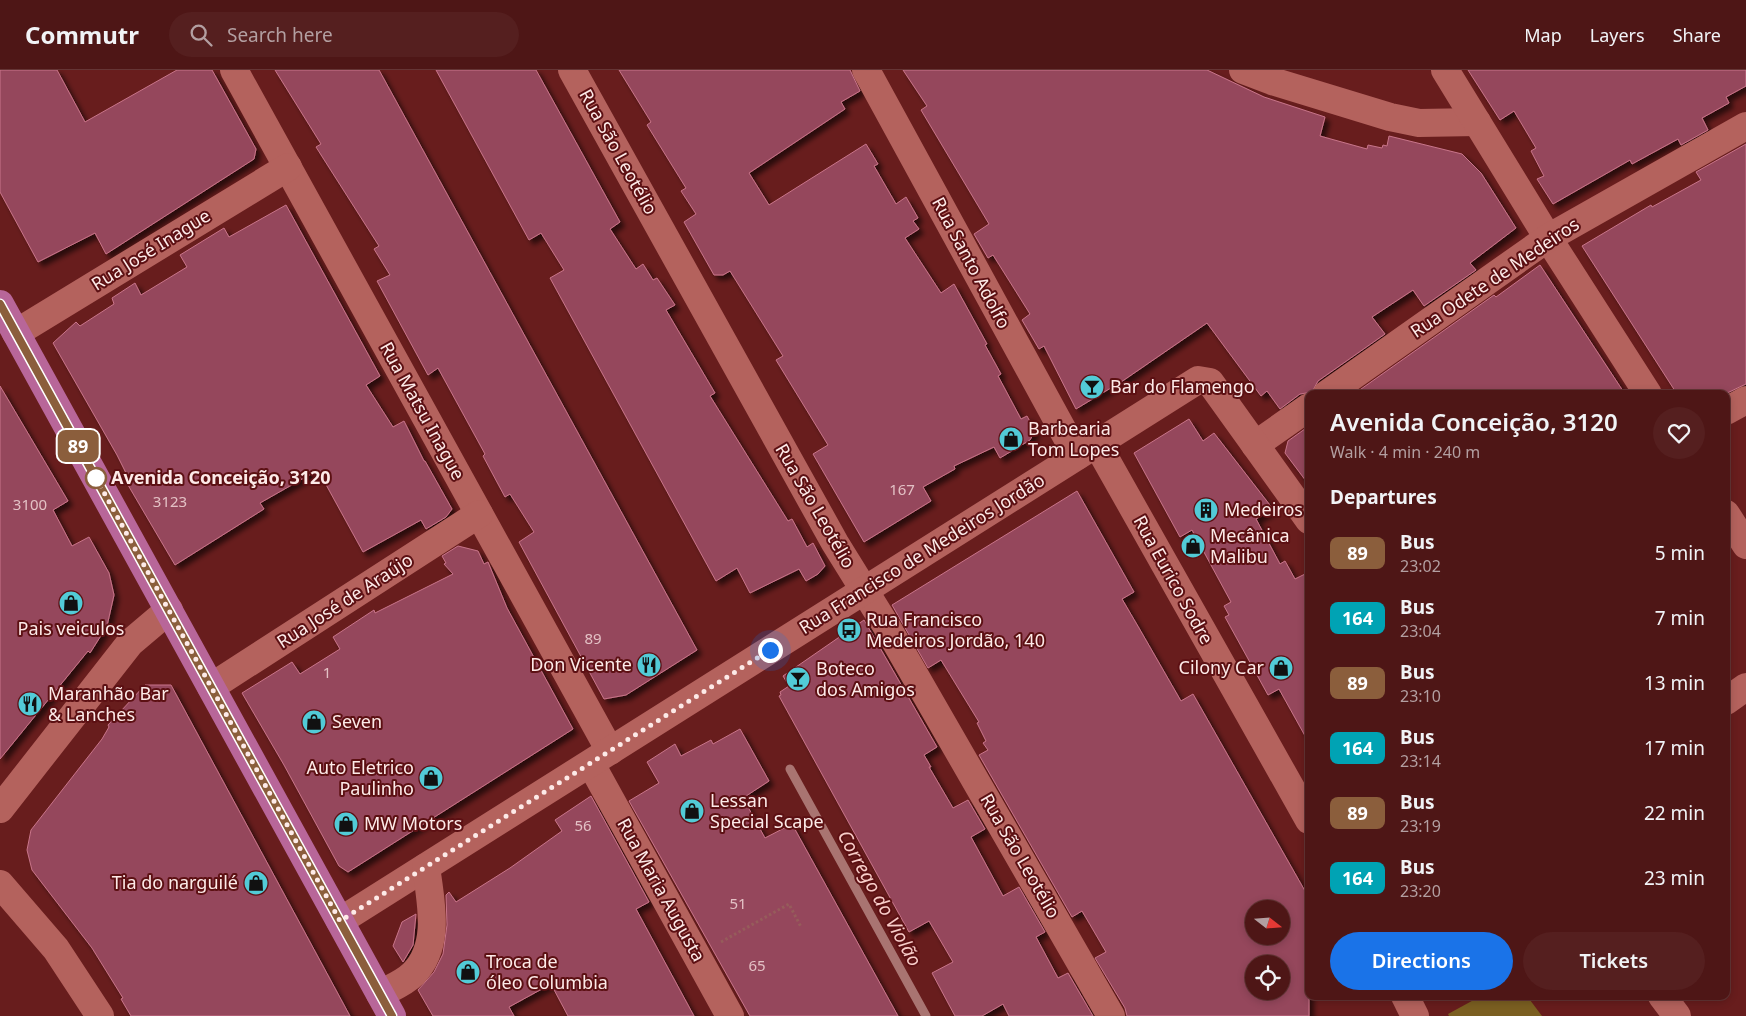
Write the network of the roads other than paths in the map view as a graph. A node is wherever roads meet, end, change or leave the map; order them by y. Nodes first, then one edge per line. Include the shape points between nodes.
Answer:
1 (234, 70) edge
2 (572, 70) edge
3 (866, 70) edge
4 (1243, 70) edge
5 (1445, 70) edge
6 (1477, 122) junction
7 (1746, 126) edge
8 (288, 167) junction
9 (1548, 238) junction
10 (0, 304) edge
11 (16, 334) junction
12 (1333, 390) edge
13 (1645, 390) edge
14 (1746, 400) edge
15 (1730, 408) edge
16 (1305, 410) edge
17 (1255, 445) junction
18 (1087, 450) junction
19 (479, 514) junction
20 (1305, 514) edge
21 (1730, 520) edge
22 (1746, 545) edge
23 (864, 591) junction
24 (169, 610) junction
25 (1746, 687) edge
26 (211, 688) junction
27 (1730, 698) edge
28 (600, 757) junction
29 (0, 809) edge
30 (1305, 813) edge
31 (426, 867) junction
32 (0, 884) edge
33 (340, 921) junction
34 (1407, 1000) edge
35 (1665, 1000) edge
36 (386, 1005) edge
37 (100, 1016) edge
38 (730, 1016) edge
39 (1111, 1016) edge
40 (1415, 1016) edge
41 (1677, 1016) edge

1 - 8 street, Rua Matsu Inague
2 - 23 street, Rua São Leotélio
3 - 18 street, Rua Santo Adolfo
4 - 6 street via 1400,120 1419,124
5 - 6 street
6 - 9 street
7 - 9 street, Rua Odete de Medeiros
8 - 11 street, Rua José Inague
8 - 19 street, Rua Matsu Inague
9 - 12 street, Rua Odete de Medeiros
9 - 13 street
10 - 11 main road
11 - 24 main road
14 - 15 street
16 - 17 street
17 - 18 street, Rua Francisco de Medeiros Jordão via 1210,382 1198,380
17 - 20 street, Rua Francisco de Medeiros Jordão
18 - 23 street, Rua Francisco de Medeiros Jordão
18 - 30 street, Rua Eurico Sodre
19 - 26 street, Rua José de Araújo
19 - 28 street, Rua Matsu Inague
21 - 22 street
23 - 28 street, Rua Francisco de Medeiros Jordão
23 - 39 street, Rua São Leotélio
24 - 26 main road
24 - 29 street via 130,643
25 - 27 street
26 - 33 main road
28 - 31 street, Rua Francisco de Medeiros Jordão
28 - 38 street, Rua Maria Augusta
31 - 33 street, Rua Francisco de Medeiros Jordão
31 - 36 street via 432,936 424,960
32 - 37 street via 56,949
33 - 36 main road
34 - 40 street
35 - 41 street

